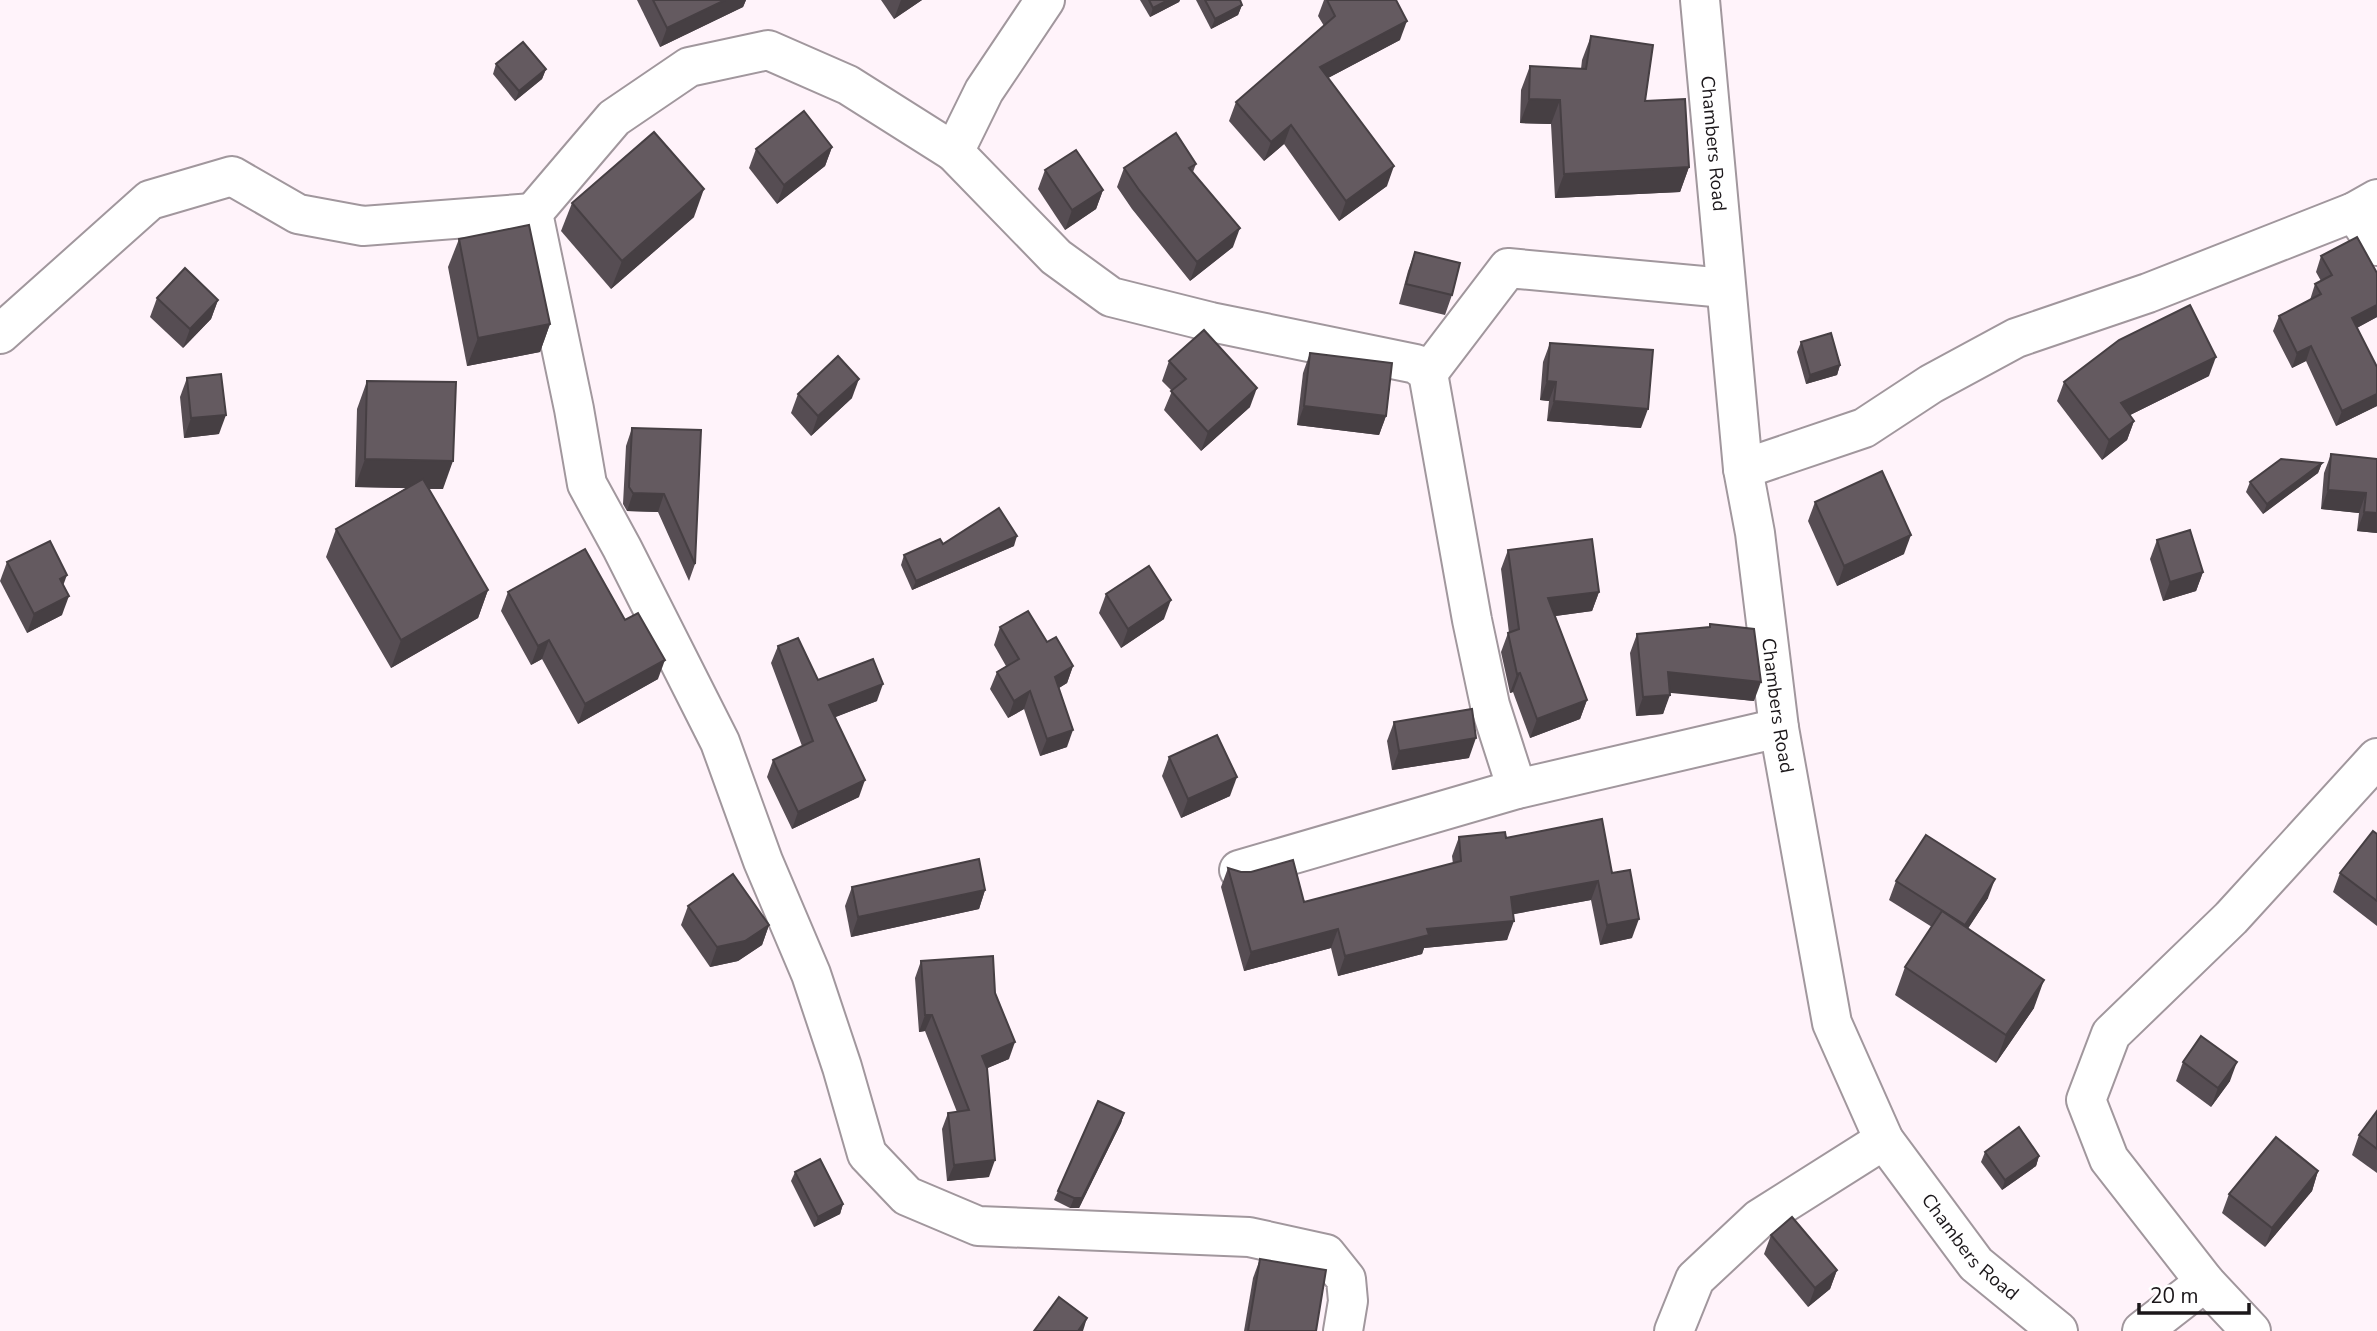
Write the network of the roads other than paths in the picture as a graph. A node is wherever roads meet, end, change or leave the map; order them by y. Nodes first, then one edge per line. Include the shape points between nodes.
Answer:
1 (1045, 0) edge
2 (1700, 0) edge
3 (954, 152) junction
4 (2366, 206) edge
5 (533, 213) junction
6 (2377, 246) edge
7 (1725, 288) junction
8 (0, 334) edge
9 (1428, 373) junction
10 (1743, 469) junction
11 (1779, 728) junction
12 (2377, 758) edge
13 (1517, 789) junction
14 (1239, 870) edge
15 (1884, 1140) junction
16 (2205, 1282) junction
17 (1343, 1331) edge
18 (1674, 1331) edge
19 (2058, 1331) edge
20 (2142, 1331) edge
21 (2251, 1331) edge

1 - 3 street via 985,91
2 - 7 street, Chambers Road
3 - 5 street via 848,85 768,50 689,67 614,118
3 - 9 street via 1056,257 1111,297 1416,364
4 - 6 street
4 - 10 street via 2148,293 2016,338 1931,384 1864,428
5 - 8 street via 363,226 298,214 232,176 150,200
5 - 17 street via 587,484 720,742 811,974 867,1154 906,1196 978,1226 1249,1237 1326,1254 1346,1279
7 - 9 street via 1508,268
7 - 10 street, Chambers Road
9 - 13 street via 1482,669
10 - 11 street, Chambers Road
11 - 13 street
11 - 15 street, Chambers Road via 1832,1023
12 - 16 street via 2231,918 2111,1034 2086,1100 2109,1159
13 - 14 street
15 - 18 street via 1759,1219 1695,1279
15 - 19 street, Chambers Road via 1976,1264
16 - 20 street
16 - 21 street

